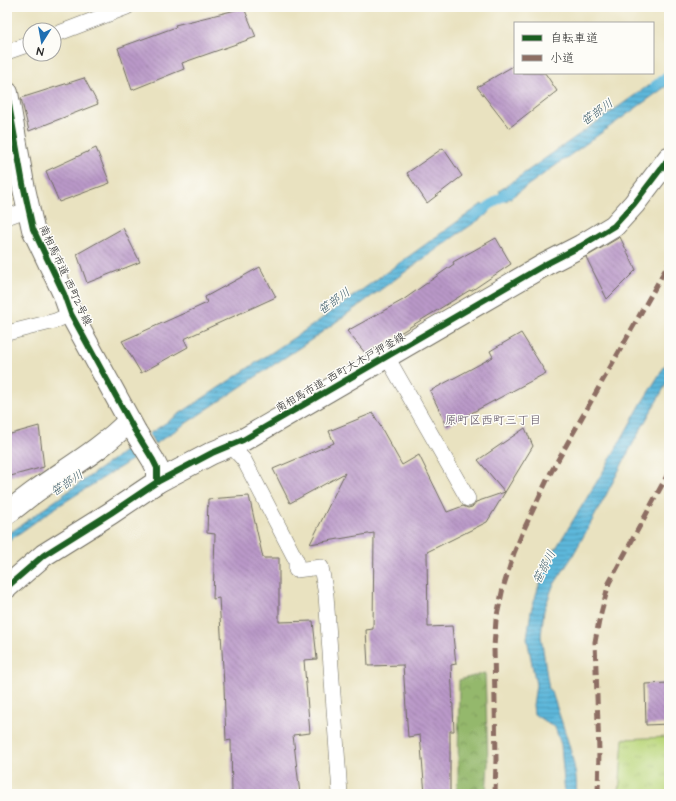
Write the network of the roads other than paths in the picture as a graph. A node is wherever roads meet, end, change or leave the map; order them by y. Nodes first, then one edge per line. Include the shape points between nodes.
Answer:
1 (127, 7) edge
2 (62, 32) edge
3 (22, 47) edge
4 (7, 52) edge
5 (7, 93) edge
6 (669, 158) edge
7 (29, 209) junction
8 (7, 217) edge
9 (71, 314) junction
10 (7, 333) edge
11 (387, 357) junction
12 (132, 426) junction
13 (230, 445) junction
14 (157, 482) junction
15 (468, 499) dead end
16 (7, 513) edge
17 (7, 588) edge
18 (340, 794) edge

1 - 2 lane
3 - 4 lane
5 - 7 street, 南相馬市道 西町2号線
6 - 11 street, 南相馬市道 西町大木戸押釜線 via 614,226
7 - 8 lane
7 - 9 street, 南相馬市道 西町2号線 via 34,230
9 - 10 lane via 55,321
9 - 12 street, 南相馬市道 西町2号線
11 - 13 street, 南相馬市道 西町大木戸押釜線
11 - 15 lane
12 - 14 street, 南相馬市道 西町2号線 via 157,468
12 - 16 street via 120,430 84,459
13 - 14 street, 南相馬市道 西町大木戸押釜線
13 - 18 lane via 244,460 296,560 296,570 321,567 326,595
14 - 17 street, 南相馬市道 西町大木戸押釜線 via 44,555

